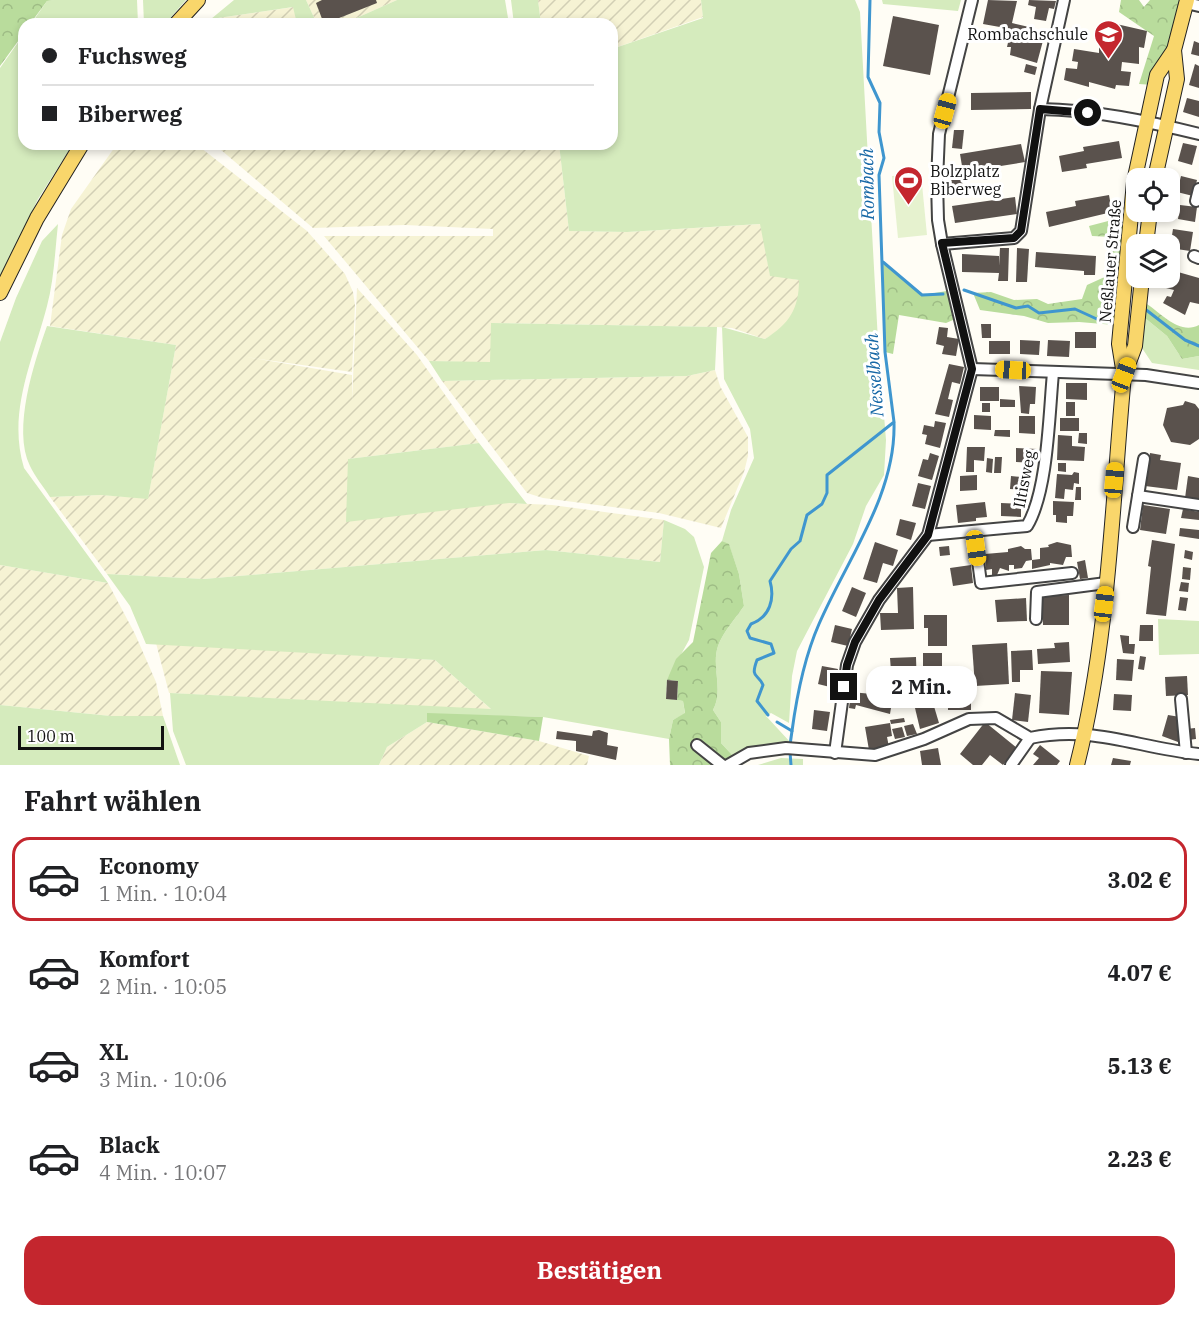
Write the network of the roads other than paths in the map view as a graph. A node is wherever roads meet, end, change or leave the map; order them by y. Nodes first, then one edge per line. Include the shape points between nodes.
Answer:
1 (198, 0) edge
2 (972, 0) edge
3 (1064, 0) edge
4 (1190, 3) edge
5 (182, 18) edge
6 (1174, 50) junction
7 (1040, 109) junction
8 (1146, 121) junction
9 (1166, 125) junction
10 (1199, 134) edge
11 (78, 150) edge
12 (1157, 168) edge
13 (1199, 189) edge
14 (1196, 201) dead end
15 (942, 243) junction
16 (1141, 288) edge
17 (0, 293) edge
18 (972, 369) junction
19 (1053, 373) junction
20 (1124, 375) junction
21 (1199, 382) edge
22 (1144, 459) dead end
23 (1138, 496) junction
24 (1199, 505) edge
25 (1133, 527) dead end
26 (974, 531) junction
27 (928, 535) junction
28 (1072, 573) dead end
29 (1106, 583) junction
30 (1036, 619) dead end
31 (1181, 699) dead end
32 (1085, 733) junction
33 (1030, 738) junction
34 (697, 745) dead end
35 (835, 753) junction
36 (1186, 753) junction
37 (1199, 754) edge
38 (722, 765) edge
39 (728, 765) edge
40 (1011, 765) edge
41 (1077, 765) edge

1 - 5 main road
2 - 15 street via 939,134 938,210
3 - 7 street
4 - 6 main road, Neßlauer Straße
6 - 8 main road, Neßlauer Straße via 1157,75
6 - 9 main road, Neßlauer Straße via 1177,79
7 - 8 street
7 - 15 street via 1021,231 1014,238
8 - 9 street
8 - 20 main road, Neßlauer Straße via 1134,182 1119,344
9 - 10 street
9 - 12 main road, Neßlauer Straße
11 - 17 main road via 37,218
13 - 14 street
15 - 18 street
16 - 20 main road, Neßlauer Straße via 1135,346
18 - 19 street
18 - 27 street
19 - 20 street
19 - 26 street, Iltisweg via 1045,461 1033,516 1027,526
20 - 21 street
20 - 29 main road, Neßlauer Straße
22 - 23 street
23 - 24 street
23 - 25 street
26 - 27 street, Iltisweg
26 - 28 street via 981,583
27 - 35 street via 879,600 855,642 847,665
29 - 30 street via 1037,592
29 - 32 main road, Neßlauer Straße
31 - 36 street
32 - 33 street
32 - 36 street
32 - 41 main road, Neßlauer Straße
33 - 35 street via 996,717 969,719 875,755
33 - 40 street
34 - 38 street
35 - 39 street via 789,748 749,753
36 - 37 street

